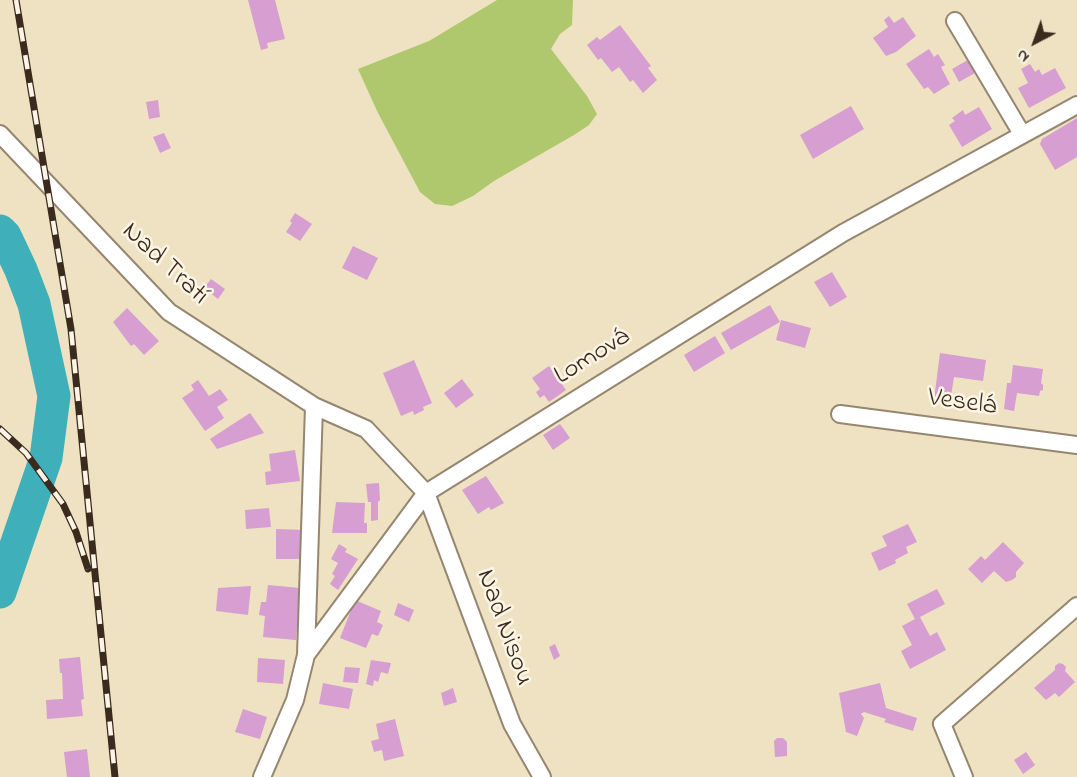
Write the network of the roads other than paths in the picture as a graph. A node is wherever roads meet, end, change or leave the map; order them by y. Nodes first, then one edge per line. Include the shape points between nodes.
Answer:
1 (955, 21) dead end
2 (1077, 105) edge
3 (0, 134) edge
4 (1022, 134) junction
5 (314, 406) junction
6 (840, 414) dead end
7 (1077, 445) edge
8 (426, 492) junction
9 (1077, 606) edge
10 (306, 655) junction
11 (262, 777) edge
12 (542, 777) edge
13 (964, 777) edge

1 - 4 street
2 - 4 street, Lomová
3 - 5 street, Nad Tratí via 169,312
4 - 8 street, Lomová via 843,233
5 - 8 street, Nad Tratí via 366,429
5 - 10 street
6 - 7 street, Veselá
8 - 10 street, Lomová
8 - 12 street, Nad Nisou via 512,724
9 - 13 street via 942,724
10 - 11 street, Lomová via 295,699

